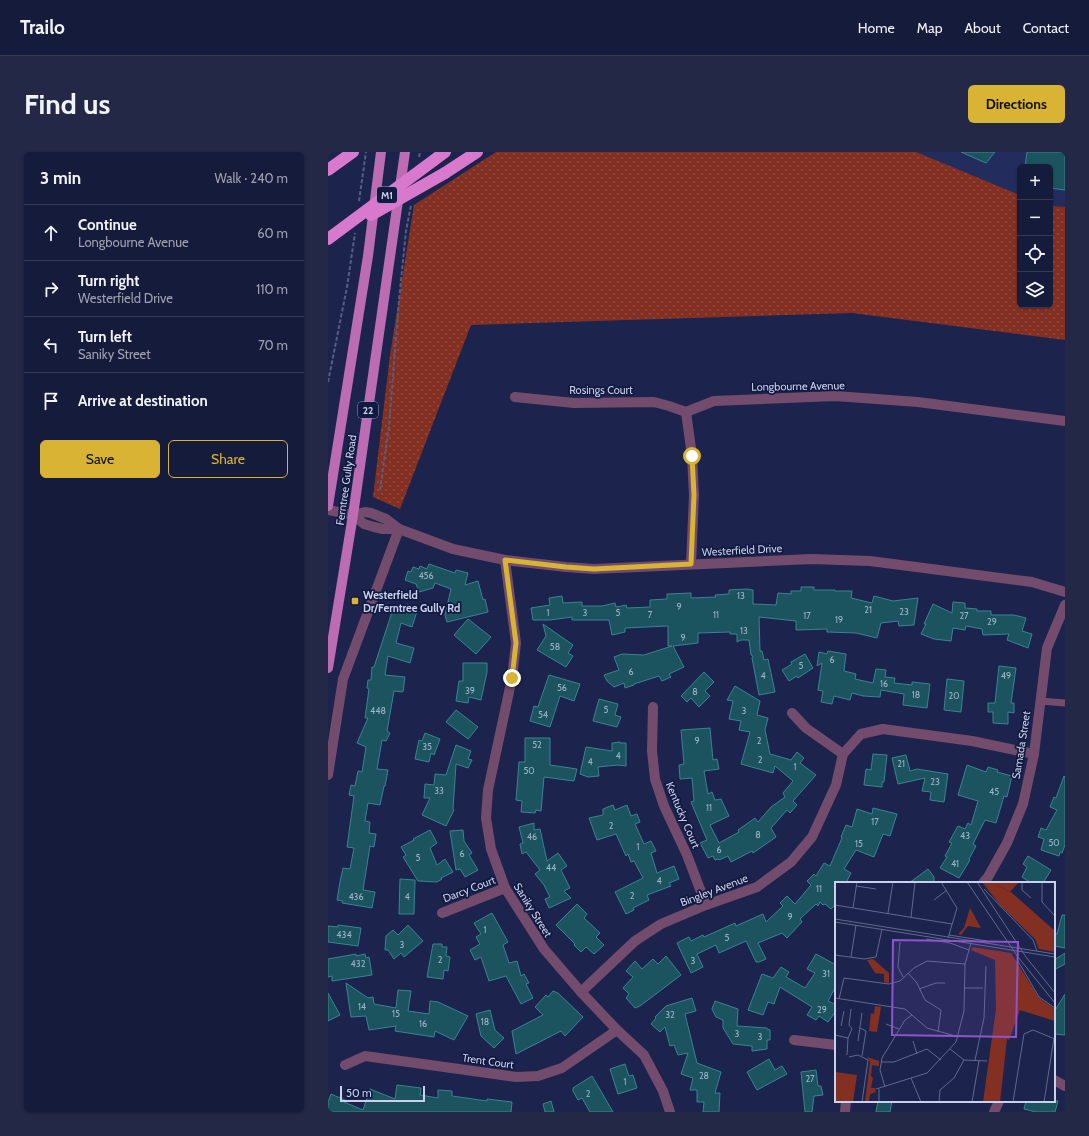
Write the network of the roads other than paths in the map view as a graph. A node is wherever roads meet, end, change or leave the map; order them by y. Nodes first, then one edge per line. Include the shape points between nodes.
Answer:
1 (353, 152) edge
2 (381, 152) edge
3 (405, 152) edge
4 (445, 152) edge
5 (477, 152) edge
6 (328, 170) edge
7 (328, 239) edge
8 (515, 397) dead end
9 (686, 412) junction
10 (1065, 421) edge
11 (328, 506) edge
12 (328, 510) edge
13 (353, 515) junction
14 (399, 529) junction
15 (505, 560) junction
16 (691, 564) junction
17 (1065, 592) edge
18 (1065, 605) edge
19 (328, 668) edge
20 (1040, 701) junction
21 (1065, 703) edge
22 (653, 707) dead end
23 (792, 713) dead end
24 (843, 754) junction
25 (1034, 754) junction
26 (328, 775) edge
27 (984, 882) edge
28 (505, 888) junction
29 (706, 905) junction
30 (442, 913) dead end
31 (581, 992) junction
32 (617, 1030) junction
33 (794, 1040) dead end
34 (835, 1045) edge
35 (345, 1065) dead end
36 (1055, 1081) edge
37 (1065, 1086) edge
38 (846, 1102) edge
39 (999, 1102) edge
40 (670, 1112) edge
41 (845, 1112) edge
42 (994, 1112) edge

1 - 6 highway
2 - 11 main road, Ferntree Gully Road / 22 via 368,256
3 - 13 main road, Ferntree Gully Road / 22
4 - 7 highway, M1, bridge
5 - 7 highway, bridge
8 - 9 street, Rosings Court via 574,403 654,402
9 - 10 street, Longbourne Avenue via 714,401 835,396 918,402
9 - 16 street via 694,495
12 - 13 street, Westerfield Drive
13 - 14 street, Westerfield Drive via 371,513 386,519
13 - 19 main road, Ferntree Gully Road / 22
14 - 15 street, Westerfield Drive via 453,549
14 - 26 street via 343,679
15 - 16 street, Westerfield Drive via 594,569
15 - 28 street, Saniky Street via 516,643 512,678 488,790 486,818 491,849
16 - 17 street, Westerfield Drive via 811,558 870,561 1032,582
18 - 20 street, Samada Street via 1048,648
20 - 21 lane
20 - 25 street, Samada Street
22 - 29 street, Kentucky Court via 652,751 655,779
23 - 24 street via 806,728
24 - 25 street, Bingley Avenue via 861,734 883,729 972,741
24 - 29 street, Bingley Avenue via 836,785 812,837 791,862 757,887
25 - 27 street, Samada Street via 1023,804 1007,843
28 - 30 street, Darcy Court
28 - 31 street, Saniky Street via 544,949
29 - 31 street, Bingley Avenue via 661,924 635,942
31 - 32 street, Saniky Street
32 - 35 street, Trent Court via 562,1068 538,1076 516,1077 365,1056
32 - 40 street, Saniky Street via 644,1055 663,1091
33 - 34 street
36 - 37 street
38 - 41 street
39 - 42 street

